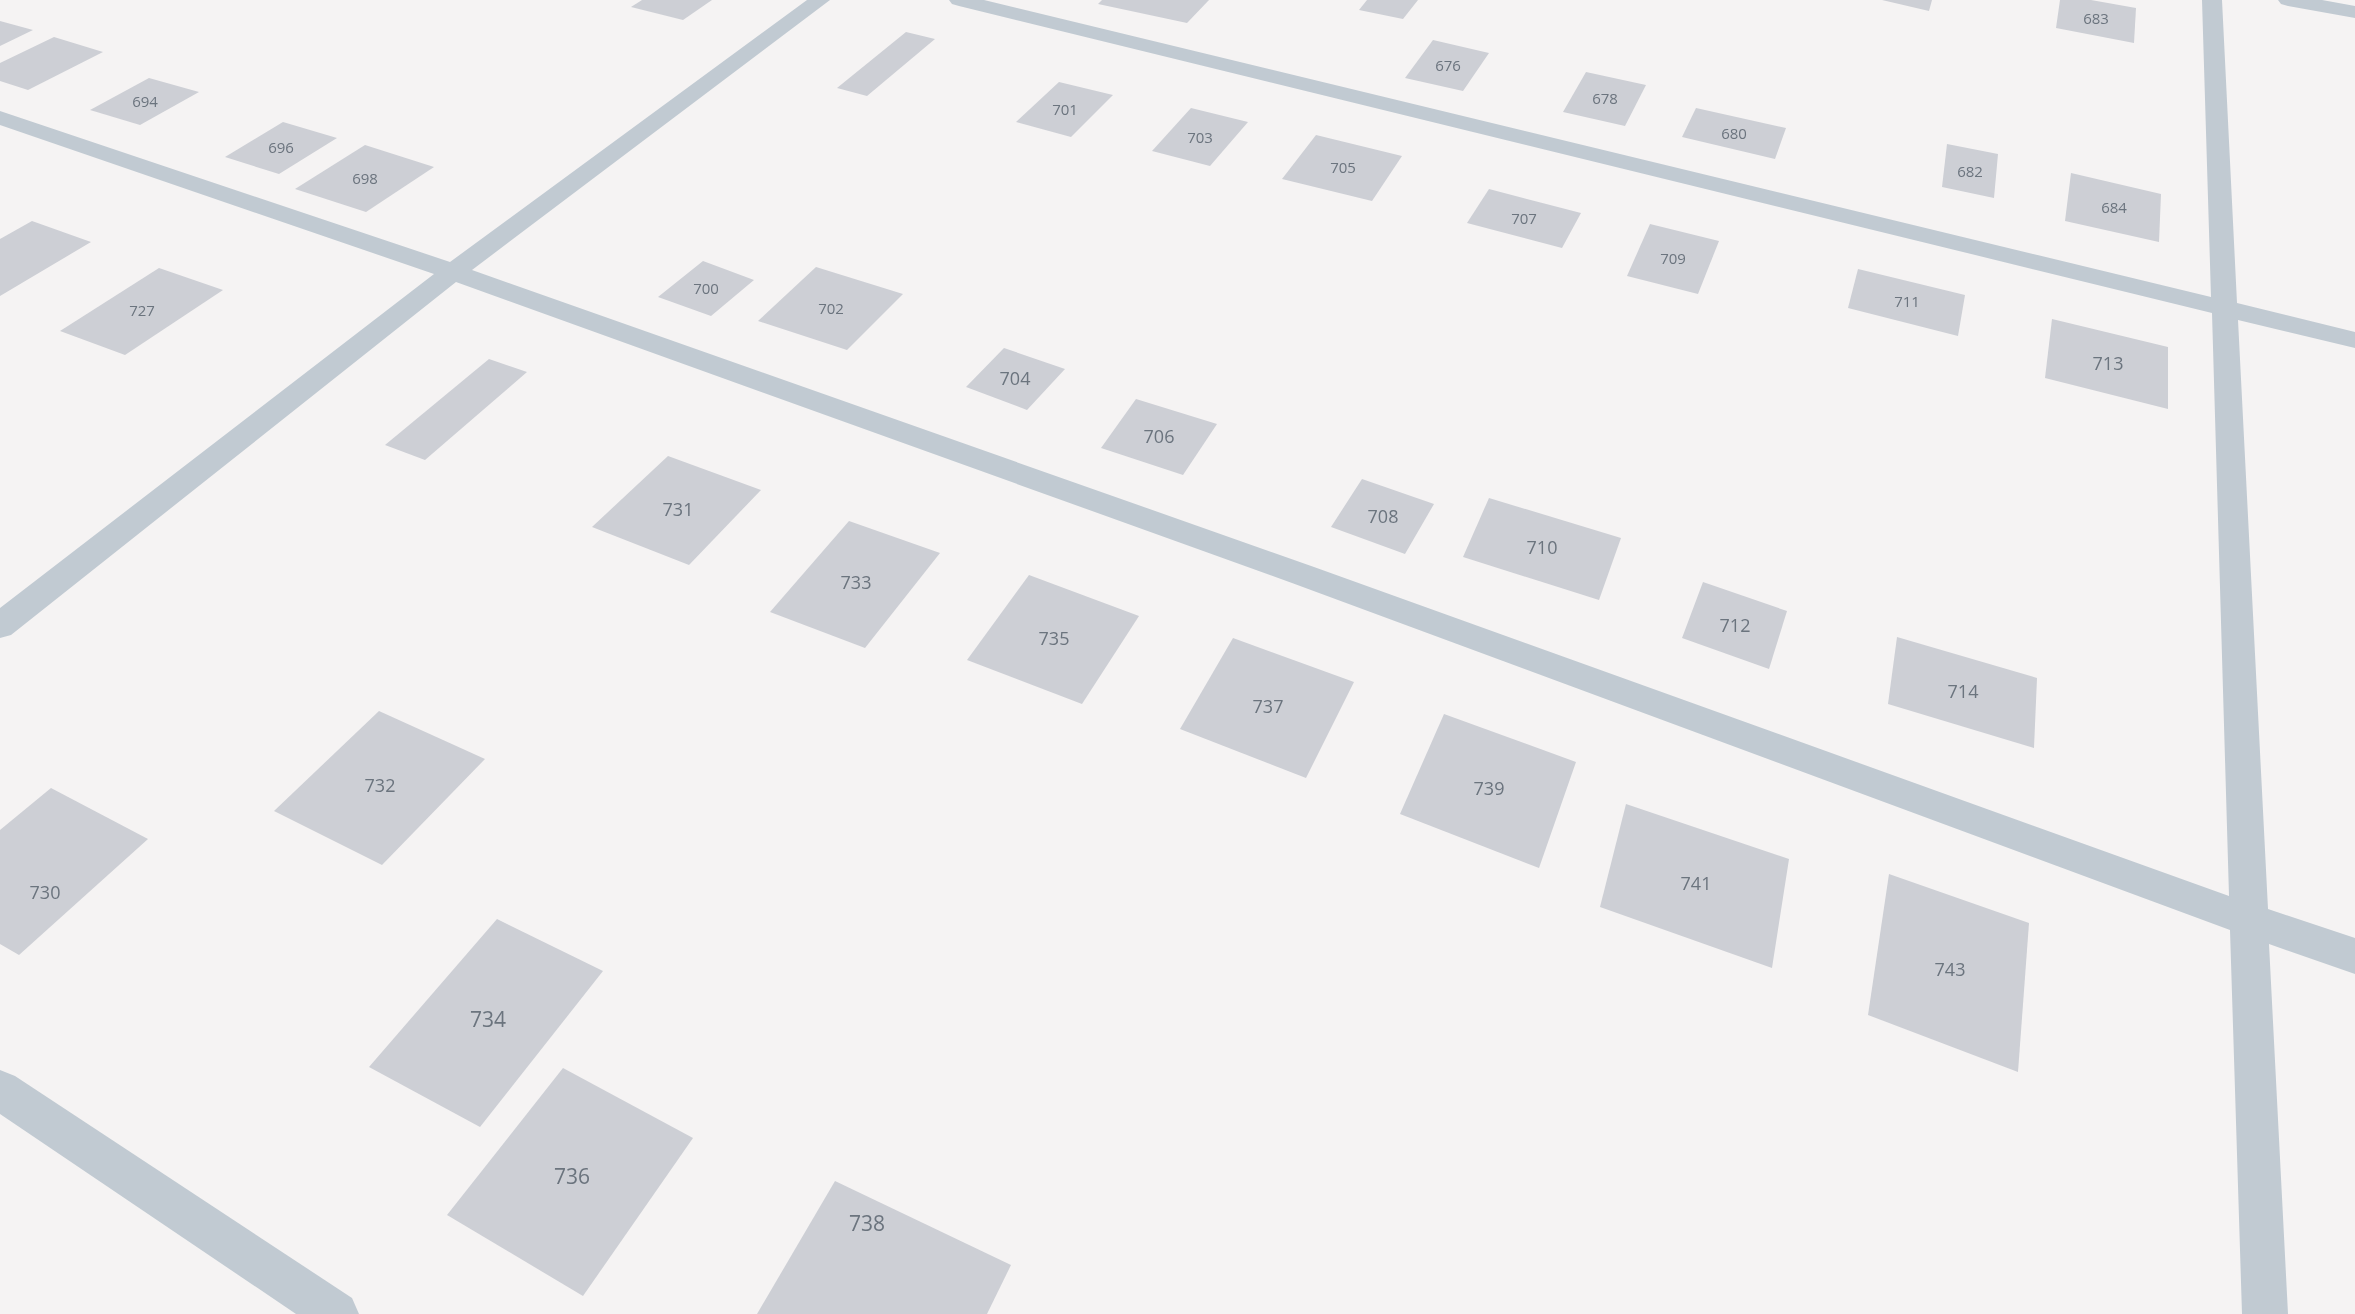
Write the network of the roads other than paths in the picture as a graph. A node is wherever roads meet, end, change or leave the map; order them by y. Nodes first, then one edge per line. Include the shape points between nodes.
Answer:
1 (820, 0) edge
2 (958, 0) edge
3 (2212, 0) edge
4 (2288, 0) edge
5 (2355, 12) edge
6 (0, 118) edge
7 (453, 272) junction
8 (2224, 308) junction
9 (2355, 340) edge
10 (0, 626) edge
11 (2249, 920) junction
12 (2355, 956) edge
13 (0, 1090) edge
14 (336, 1314) edge
15 (2265, 1314) edge

1 - 7 street
2 - 8 street
3 - 8 street
4 - 5 street
6 - 7 street
7 - 10 street
7 - 11 street via 1314,579
8 - 9 street
8 - 11 street
11 - 12 street
11 - 15 street
13 - 14 street

